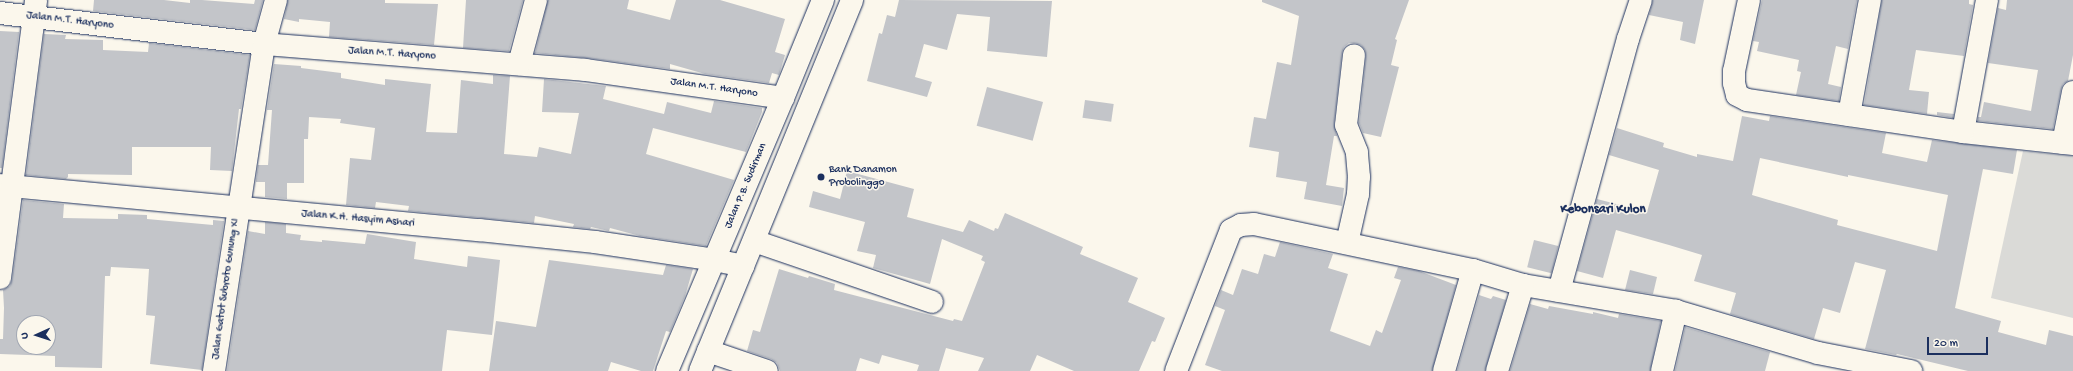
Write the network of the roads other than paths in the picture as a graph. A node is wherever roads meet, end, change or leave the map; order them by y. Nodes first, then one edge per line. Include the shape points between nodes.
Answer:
1 (276, 0) edge
2 (536, 0) edge
3 (823, 0) edge
4 (852, 0) edge
5 (1641, 0) edge
6 (1750, 0) edge
7 (1870, 0) edge
8 (1988, 0) edge
9 (34, 8) edge
10 (0, 13) edge
11 (264, 44) junction
12 (1354, 55) dead end
13 (519, 64) junction
14 (2073, 92) edge
15 (783, 98) junction
16 (1849, 115) junction
17 (1963, 132) junction
18 (2068, 143) edge
19 (6, 185) edge
20 (238, 208) junction
21 (754, 241) junction
22 (1347, 243) junction
23 (714, 260) junction
24 (743, 266) junction
25 (1473, 270) junction
26 (0, 278) edge
27 (1523, 285) junction
28 (1559, 290) junction
29 (932, 302) dead end
30 (1676, 311) junction
31 (708, 351) junction
32 (214, 371) edge
33 (667, 371) edge
34 (700, 371) edge
35 (767, 371) edge
36 (1176, 371) edge
37 (1444, 371) edge
38 (1497, 371) edge
39 (1662, 371) edge
40 (1911, 371) edge

1 - 11 street, Jalan Gatot Subroto Gunung XI
2 - 13 street
3 - 15 street, Jalan P.B. Sudirman
4 - 21 street
5 - 28 street
6 - 16 street via 1734,71 1737,94 1758,103
7 - 16 street
8 - 17 street
9 - 10 street, Jalan M.T. Haryono
9 - 11 street, Jalan M.T. Haryono
9 - 19 street
11 - 13 street, Jalan M.T. Haryono
11 - 20 street, Jalan Gatot Subroto Gunung XI
12 - 22 street via 1346,125 1357,152 1359,177 1358,194
13 - 15 street, Jalan M.T. Haryono via 585,70
14 - 18 street
15 - 23 street, Jalan P.B. Sudirman
16 - 17 street
17 - 18 street
19 - 20 street, Jalan K.H. Hasyim Ashari
19 - 26 street
20 - 23 street, Jalan K.H. Hasyim Ashari via 595,242
20 - 32 street, Jalan Gatot Subroto Gunung XI
21 - 24 street
21 - 29 street
22 - 25 street
22 - 36 street via 1254,224 1242,225 1231,230
23 - 24 street, Jalan K.H. Hasyim Ashari
23 - 33 street, Jalan P.B. Sudirman
24 - 31 street
25 - 27 street
25 - 37 street
27 - 28 street
27 - 38 street
28 - 30 street
30 - 39 street
30 - 40 street via 1818,353
31 - 34 street
31 - 35 street

